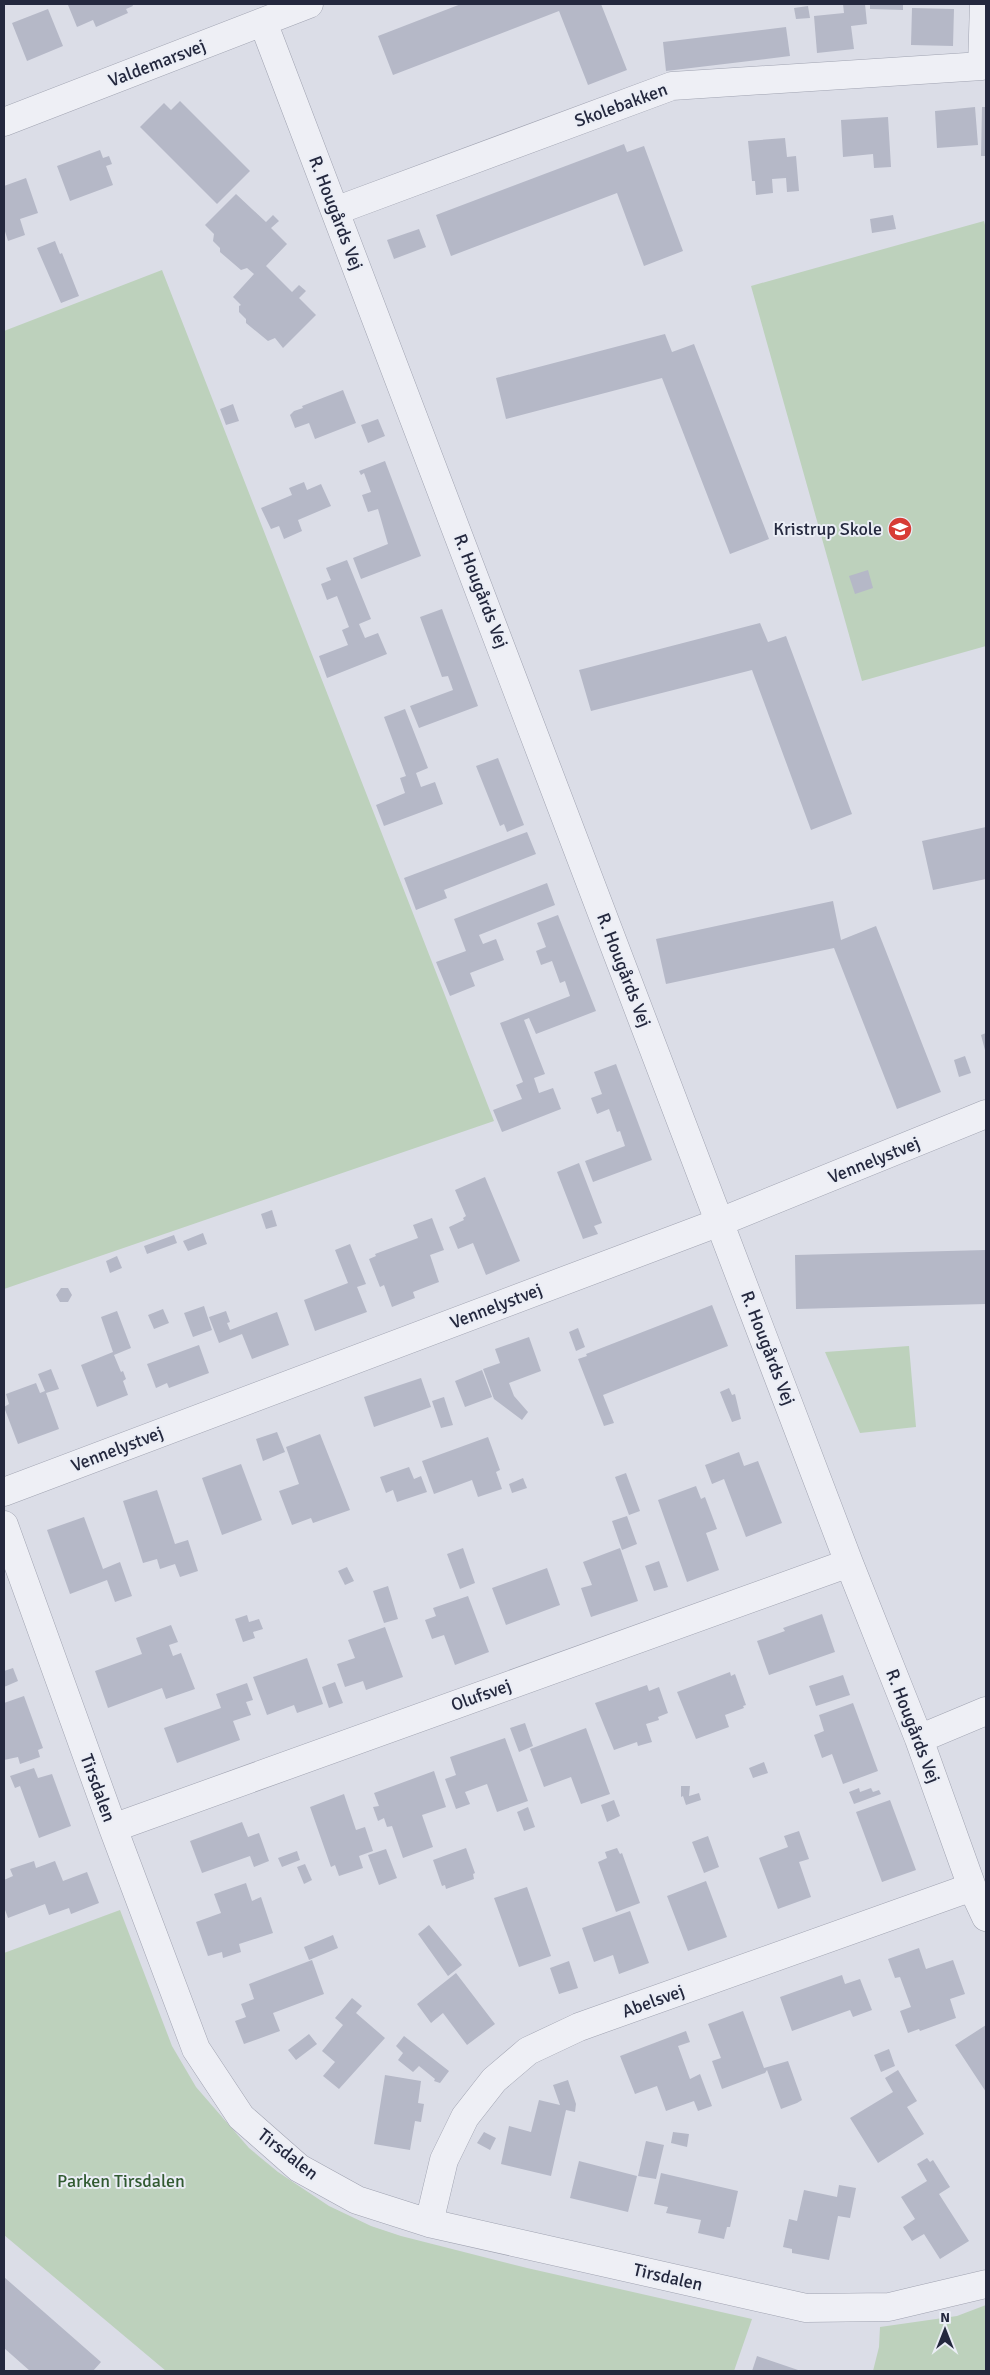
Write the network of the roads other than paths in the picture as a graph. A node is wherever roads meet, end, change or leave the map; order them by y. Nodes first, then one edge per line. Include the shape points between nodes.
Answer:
1 (309, 4) edge
2 (984, 4) edge
3 (263, 22) junction
4 (984, 66) edge
5 (4, 122) edge
6 (335, 211) junction
7 (986, 1114) edge
8 (720, 1222) junction
9 (4, 1492) edge
10 (4, 1525) edge
11 (849, 1563) junction
12 (986, 1711) edge
13 (919, 1739) junction
14 (113, 1828) junction
15 (972, 1887) junction
16 (986, 1917) edge
17 (429, 2223) junction
18 (986, 2284) edge

1 - 3 street, Valdemarsvej
2 - 4 street, Skolebakken
3 - 5 street, Valdemarsvej
3 - 6 street, R. Hougårds Vej
4 - 6 street, Skolebakken via 672,86
6 - 8 street, R. Hougårds Vej
7 - 8 street, Vennelystvej
8 - 9 street, Vennelystvej
8 - 11 street, R. Hougårds Vej
10 - 14 street, Tirsdalen
11 - 13 street, R. Hougårds Vej
11 - 14 street, Olufsvej
12 - 13 street
13 - 15 street, R. Hougårds Vej
14 - 17 street, Tirsdalen via 196,2049 241,2117 299,2168 357,2200
15 - 16 street, R. Hougårds Vej
15 - 17 street, Abelsvej via 579,2027 528,2051 494,2080 465,2117 444,2160
17 - 18 street, Tirsdalen via 806,2308 888,2307

